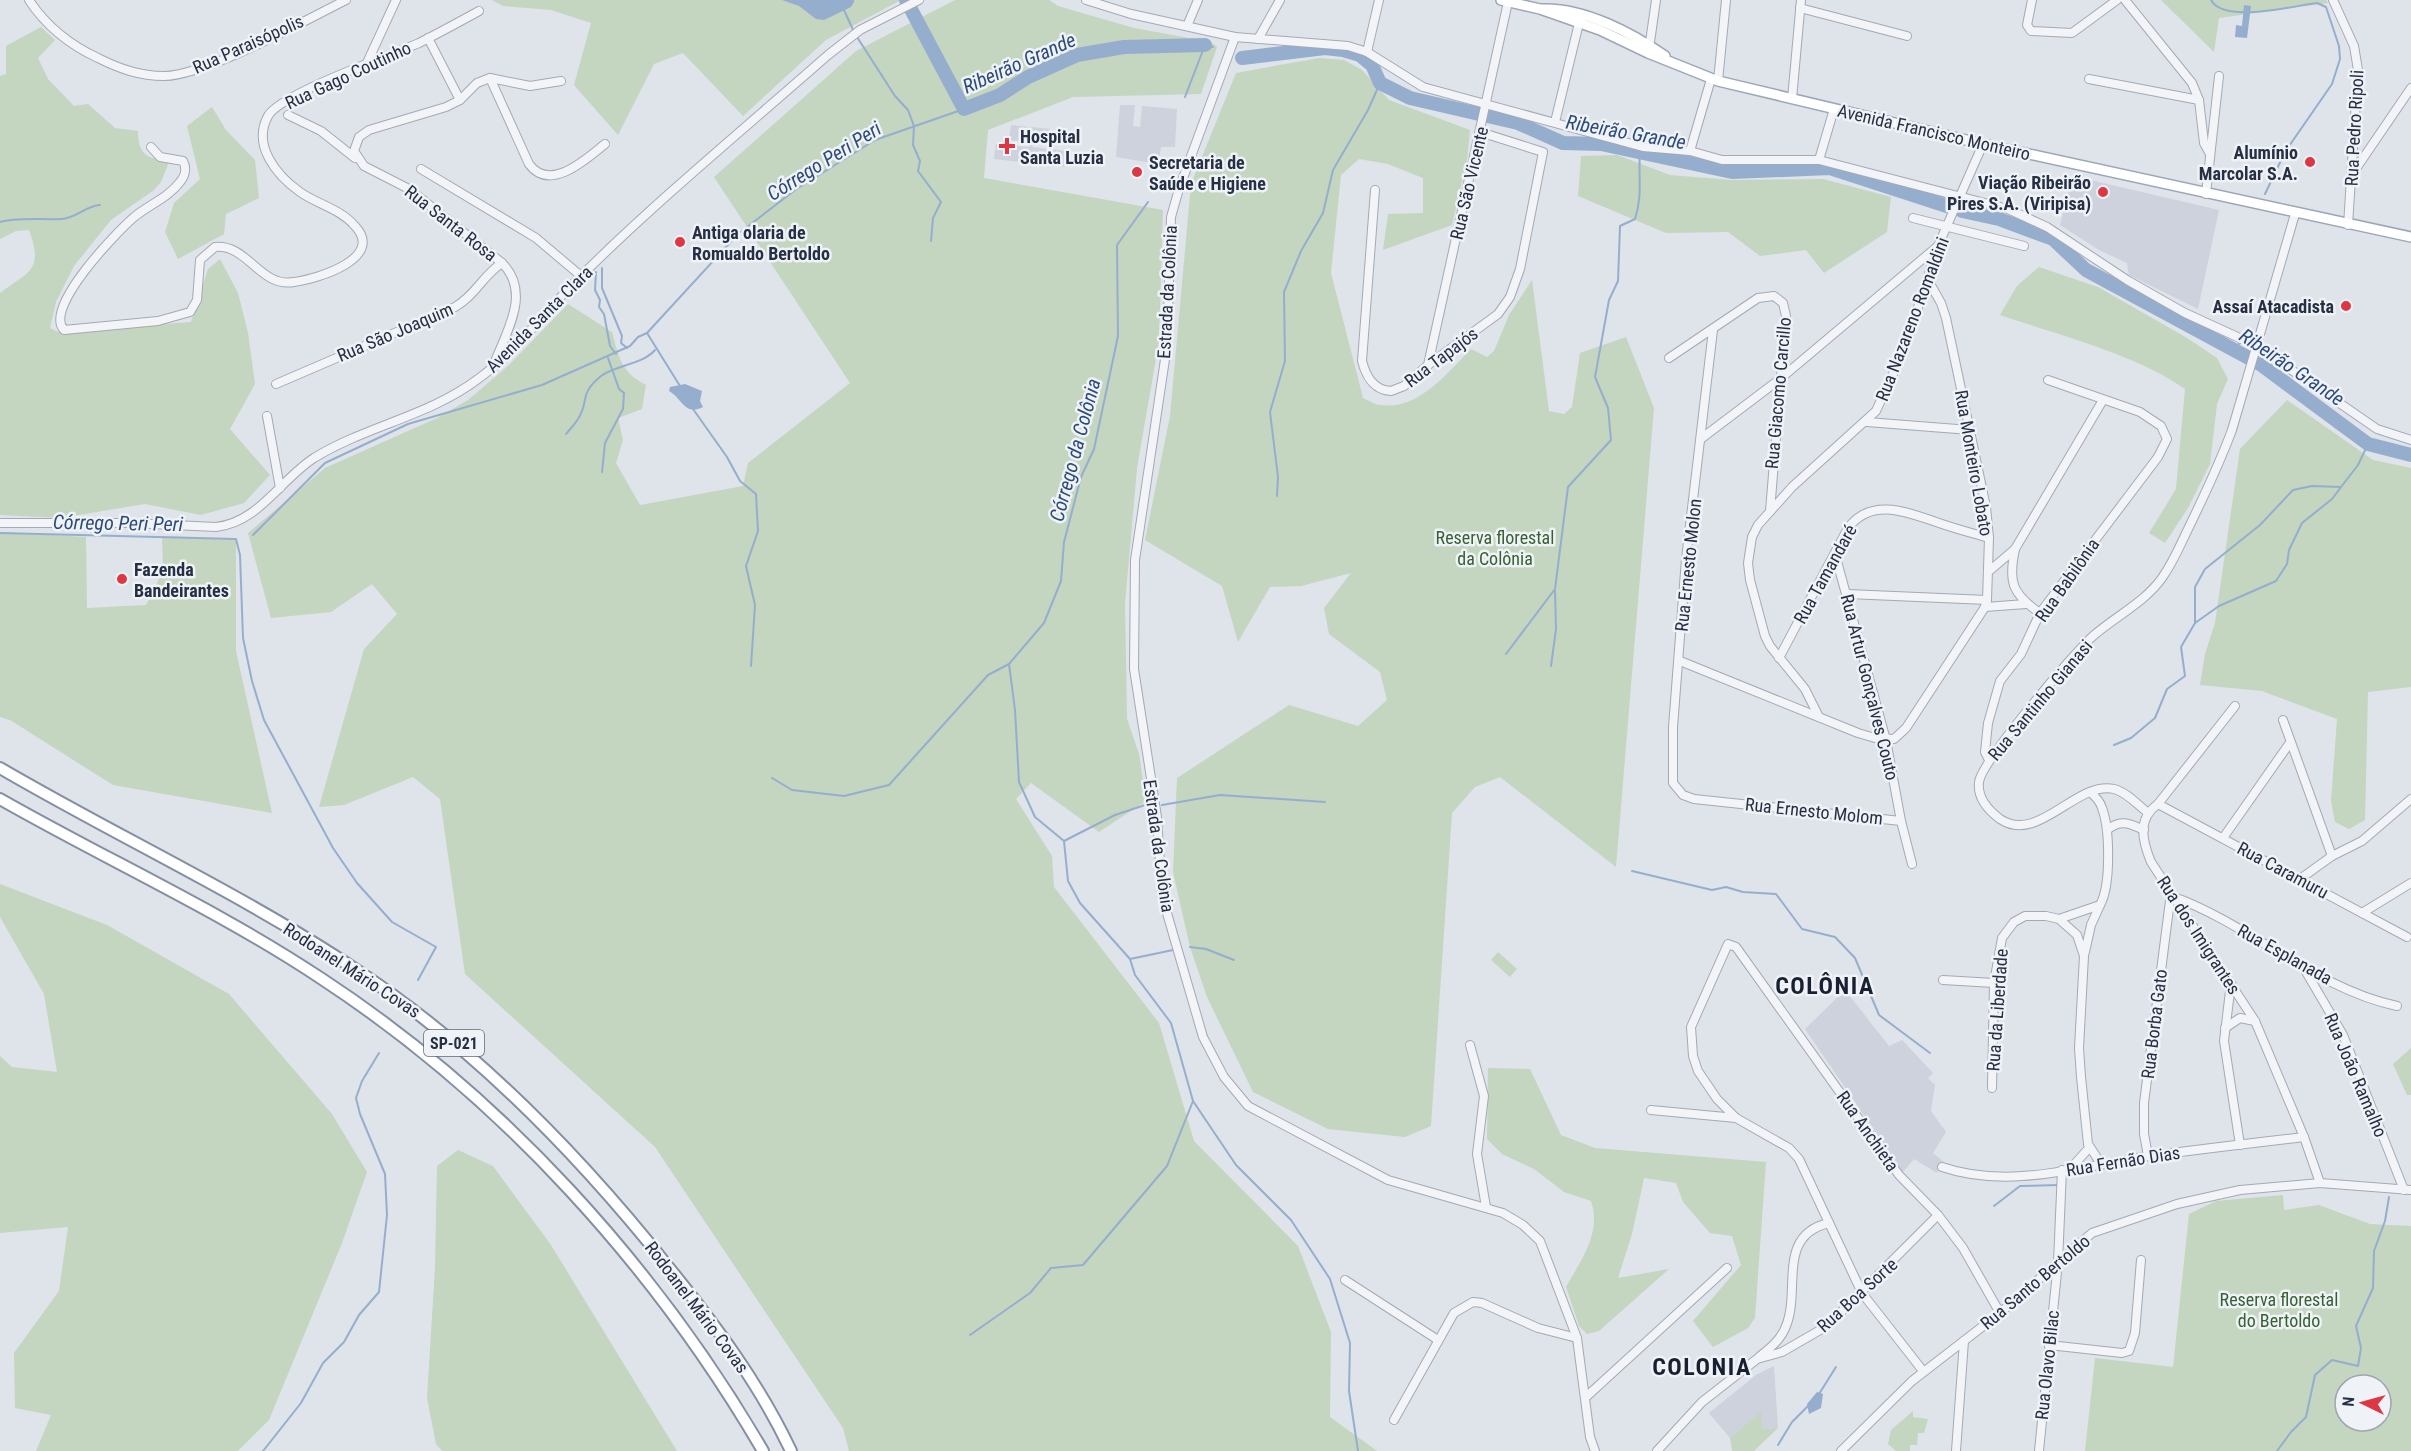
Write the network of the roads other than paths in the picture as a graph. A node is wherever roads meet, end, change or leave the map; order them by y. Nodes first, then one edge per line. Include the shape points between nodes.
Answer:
1 (29, 0) edge
2 (345, 0) edge
3 (396, 0) edge
4 (1086, 0) edge
5 (1198, 0) edge
6 (1280, 0) edge
7 (1379, 0) edge
8 (1656, 0) edge
9 (1726, 0) edge
10 (2032, 0) edge
11 (2117, 0) edge
12 (2126, 0) edge
13 (2333, 0) edge
14 (917, 1) edge
15 (1505, 1) edge
16 (1528, 3) edge
17 (1800, 4) edge
18 (479, 11) dead end
19 (1580, 19) junction
20 (1187, 26) junction
21 (1907, 36) dead end
22 (1235, 37) junction
23 (428, 38) junction
24 (1258, 39) junction
25 (1648, 50) junction
26 (1368, 52) junction
27 (366, 65) junction
28 (2219, 76) dead end
29 (490, 78) junction
30 (2089, 79) dead end
31 (1714, 80) junction
32 (561, 81) dead end
33 (2411, 88) edge
34 (1791, 99) junction
35 (460, 100) junction
36 (2199, 100) junction
37 (1834, 109) junction
38 (1485, 112) junction
39 (288, 115) dead end
40 (1555, 122) junction
41 (1480, 132) junction
42 (605, 144) dead end
43 (1983, 144) junction
44 (151, 147) dead end
45 (1690, 151) junction
46 (2210, 154) junction
47 (357, 158) junction
48 (1819, 160) junction
49 (421, 169) dead end
50 (2352, 174) junction
51 (1375, 190) dead end
52 (2206, 194) junction
53 (1960, 196) junction
54 (2295, 214) junction
55 (1913, 218) dead end
56 (2348, 225) junction
57 (1947, 226) junction
58 (2411, 237) edge
59 (1938, 246) junction
60 (2024, 246) dead end
61 (502, 263) junction
62 (580, 276) junction
63 (1928, 280) junction
64 (1713, 330) junction
65 (2255, 348) junction
66 (1669, 358) dead end
67 (1428, 364) junction
68 (492, 368) junction
69 (1780, 379) junction
70 (2048, 380) dead end
71 (276, 384) dead end
72 (2103, 400) junction
73 (267, 416) dead end
74 (1867, 422) junction
75 (1970, 430) junction
76 (1702, 438) junction
77 (2411, 440) edge
78 (280, 488) junction
79 (1770, 511) junction
80 (0, 523) edge
81 (1989, 538) junction
82 (2015, 549) junction
83 (1835, 554) junction
84 (1988, 572) junction
85 (1848, 594) junction
86 (1986, 603) junction
87 (2026, 604) junction
88 (2040, 614) junction
89 (1779, 658) junction
90 (1680, 661) junction
91 (2235, 706) dead end
92 (1819, 717) junction
93 (2283, 720) dead end
94 (1886, 740) junction
95 (2289, 744) junction
96 (1989, 760) junction
97 (0, 768) edge
98 (2091, 793) junction
99 (1683, 795) joint
100 (0, 799) edge
101 (2411, 799) edge
102 (2158, 804) junction
103 (2147, 812) junction
104 (1901, 821) junction
105 (2107, 830) junction
106 (2144, 830) junction
107 (2223, 838) junction
108 (2332, 856) junction
109 (1912, 864) dead end
110 (2300, 879) junction
111 (2411, 883) edge
112 (2172, 895) junction
113 (2100, 905) junction
114 (2362, 914) junction
115 (2059, 920) junction
116 (2408, 936) dead end
117 (2084, 956) junction
118 (2301, 964) junction
119 (1943, 980) dead end
120 (1995, 983) junction
121 (2230, 983) junction
122 (2397, 1006) dead end
123 (2254, 1021) junction
124 (2224, 1029) junction
125 (1470, 1045) dead end
126 (1992, 1088) dead end
127 (1651, 1110) dead end
128 (1736, 1118) junction
129 (2304, 1137) junction
130 (2240, 1144) junction
131 (2089, 1148) junction
132 (2148, 1156) junction
133 (2101, 1164) junction
134 (1942, 1167) dead end
135 (2067, 1169) junction
136 (2320, 1183) junction
137 (2407, 1190) edge
138 (1486, 1207) junction
139 (1938, 1215) junction
140 (1829, 1223) junction
141 (2141, 1260) dead end
142 (2058, 1262) junction
143 (1727, 1268) dead end
144 (1346, 1280) dead end
145 (1862, 1293) junction
146 (2000, 1313) junction
147 (1577, 1338) junction
148 (1438, 1340) junction
149 (1964, 1341) junction
150 (2049, 1345) junction
151 (1757, 1359) junction
152 (1923, 1371) junction
153 (1586, 1397) junction
154 (1394, 1420) dead end
155 (763, 1451) edge
156 (791, 1451) edge
157 (1595, 1451) edge
158 (1657, 1451) edge
159 (1841, 1451) edge
160 (1956, 1451) edge
161 (2039, 1451) edge

1 - 2 street, Rua Paraisópolis via 56,31 90,54 135,74 165,76 244,49
3 - 27 street
4 - 20 street
5 - 20 street
6 - 24 street
7 - 26 street
8 - 25 street
9 - 31 street
10 - 11 street via 2027,25 2031,31 2065,34
12 - 36 street via 2192,83
13 - 50 street, Rua Pedro Ripoli via 2354,46 2358,70
14 - 62 street, Avenida Santa Clara via 851,36
15 - 16 main road, Avenida Francisco Monteiro
15 - 38 street, Rua São Vicente
16 - 19 main road, Avenida Francisco Monteiro
17 - 21 street
17 - 34 street
18 - 23 street, Rua Gago Coutinho
19 - 25 main road, Avenida Francisco Monteiro
19 - 40 street
20 - 22 street
22 - 24 street
22 - 138 street, Estrada da Colônia via 1172,217 1167,346 1135,560 1134,669 1157,817 1162,896 1203,1037 1224,1077 1248,1106 1388,1180
23 - 27 street, Rua Gago Coutinho
23 - 35 street
24 - 26 street via 1328,42
25 - 31 main road, Avenida Francisco Monteiro
26 - 38 street via 1423,87
27 - 44 street, Rua Gago Coutinho via 279,105 270,113 263,132 265,150 282,176 358,229 361,248 355,261 302,281 285,283 268,278 235,250 215,248 200,260 197,300 190,312 158,321 64,330 60,322 64,304 84,271 128,224 171,192 184,177 183,161 160,157
28 - 46 street
29 - 32 street via 530,86
29 - 35 street via 477,83
29 - 42 street via 535,171 549,176 561,174
30 - 36 street
31 - 34 main road, Avenida Francisco Monteiro
31 - 45 street
33 - 50 street
34 - 37 main road, Avenida Francisco Monteiro
35 - 47 street via 369,130 355,144
36 - 46 street via 2204,143
37 - 43 main road, Avenida Francisco Monteiro
37 - 48 street
38 - 40 street
38 - 41 street, Rua São Vicente
39 - 47 street, Rua Santa Rosa via 321,131
40 - 45 street via 1643,147
41 - 67 street, Rua São Vicente
41 - 67 street, Rua Tapajós via 1543,152 1520,269 1510,297 1498,314
43 - 52 main road, Avenida Francisco Monteiro
43 - 53 street, Rua Nazareno Romaldini
45 - 48 street via 1722,160
46 - 52 street
47 - 61 street, Rua Santa Rosa via 364,166 410,189
48 - 53 street
49 - 62 street via 536,238
50 - 56 street, Rua Pedro Ripoli
51 - 67 street, Rua Tapajós via 1362,361 1365,375 1380,389 1391,391 1404,386
52 - 54 main road, Avenida Francisco Monteiro
53 - 57 street, Rua Nazareno Romaldini
53 - 65 street via 2008,209 2047,227 2127,280
54 - 56 main road, Avenida Francisco Monteiro
54 - 65 street, Rua Santinho Gianasi
55 - 57 street
56 - 58 main road, Avenida Francisco Monteiro
57 - 59 street, Rua Nazareno Romaldini
57 - 60 street
59 - 63 street, Rua Nazareno Romaldini
59 - 69 street
61 - 68 street via 512,274 517,296
61 - 71 street, Rua São Joaquim via 455,307
62 - 68 street, Avenida Santa Clara
63 - 74 street, Rua Nazareno Romaldini via 1885,394
63 - 75 street, Rua Monteiro Lobato via 1946,318
64 - 66 street, Rua Giacomo Carcillo
64 - 69 street, Rua Giacomo Carcillo via 1758,298 1777,297 1784,303 1786,316
64 - 76 street, Rua Ernesto Molon
65 - 77 street via 2377,429
65 - 96 street, Rua Santinho Gianasi via 2219,465 2162,579 2077,651
68 - 78 street, Avenida Santa Clara via 442,402 337,445 313,459
69 - 76 street
69 - 79 street, Rua Giacomo Carcillo
70 - 72 street
72 - 82 street
72 - 88 street, Rua Babilônia via 2156,421 2165,431 2166,446
73 - 78 street
74 - 75 street
74 - 79 street, Rua Nazareno Romaldini
75 - 81 street, Rua Monteiro Lobato
76 - 90 street, Rua Ernesto Molon via 1686,559
78 - 80 street, Avenida Santa Clara via 245,519 229,526
79 - 89 street, Rua Nazareno Romaldini via 1752,537 1748,563 1760,620
81 - 83 street, Rua Tamandaré via 1886,509 1855,519
81 - 84 street, Rua Monteiro Lobato
82 - 84 street
82 - 87 street via 2013,585
83 - 85 street, Rua Artur Gonçalves Couto
83 - 89 street, Rua Tamandaré
84 - 86 street, Rua Monteiro Lobato
85 - 86 street
85 - 94 street, Rua Artur Gonçalves Couto
86 - 87 street
86 - 94 street via 1900,735
87 - 88 street
88 - 96 street, Rua Babilônia via 2021,654 1995,692 1985,747
89 - 92 street, Rua Nazareno Romaldini via 1805,689
90 - 92 street
90 - 99 street, Rua Ernesto Molon via 1671,769 1673,783
91 - 102 street
92 - 94 street
93 - 95 street
94 - 104 street, Rua Artur Gonçalves Couto
95 - 107 street
95 - 108 street
96 - 98 street, Rua Santinho Gianasi via 1982,771 1980,793 1994,814 2013,824 2035,822
97 - 156 highway, Rodoanel Mário Covas / SP-021 via 310,941 432,1023 531,1114 637,1228 723,1338
98 - 103 street, Rua Santinho Gianasi via 2114,789
98 - 105 street via 2102,806
99 - 104 street, Rua Ernesto Molom
100 - 155 highway, Rodoanel Mário Covas / SP-021 via 206,910 321,978 390,1026 509,1129 606,1232 671,1312 727,1391
101 - 108 street via 2362,841
102 - 103 street
102 - 107 street, Rua Caramuru
103 - 106 street, Rua dos Imigrantes
104 - 109 street, Rua Ernesto Molom
105 - 106 street via 2120,822
105 - 113 street via 2106,887
106 - 112 street, Rua dos Imigrantes via 2151,862
107 - 110 street, Rua Caramuru
108 - 110 street
110 - 114 street, Rua Caramuru
111 - 114 street
112 - 118 street, Rua Esplanada
112 - 121 street, Rua dos Imigrantes
112 - 132 street, Rua Borba Gato via 2144,1103
113 - 115 street
113 - 117 street
114 - 116 street, Rua Caramuru
115 - 117 street via 2077,934
115 - 120 street, Rua da Liberdade via 2034,915 2014,922 2002,938
117 - 131 street via 2079,1048
118 - 122 street, Rua Esplanada via 2366,998
118 - 137 street, Rua João Ramalho via 2343,1035
119 - 120 street
120 - 126 street, Rua da Liberdade
121 - 123 street, Rua dos Imigrantes
121 - 124 street
123 - 124 street via 2240,1018
123 - 129 street, Rua dos Imigrantes
124 - 130 street
125 - 138 street via 1484,1096 1477,1154
127 - 128 street
128 - 139 street, Rua Anchieta via 1698,1071 1690,1037 1695,1015 1728,944 1736,947 1899,1175
128 - 140 street via 1796,1154
129 - 130 street, Rua Fernão Dias
129 - 136 street, Rua dos Imigrantes
130 - 132 street, Rua Fernão Dias
131 - 133 street
131 - 135 street
132 - 133 street, Rua Fernão Dias
133 - 135 street, Rua Fernão Dias
134 - 135 street, Rua Fernão Dias via 2001,1177
135 - 142 street, Rua Olavo Bilac
136 - 137 street, Rua Santo Bertoldo
136 - 142 street, Rua Santo Bertoldo via 2217,1193 2112,1224 2081,1240
138 - 147 street, Estrada da Colônia via 1513,1218 1540,1241
139 - 145 street, Rua Boa Sorte
139 - 146 street, Rua Anchieta via 1963,1248
140 - 145 street
140 - 151 street via 1802,1239 1794,1262 1787,1325 1777,1342
141 - 150 street via 2129,1351
142 - 146 street, Rua Santo Bertoldo
142 - 150 street, Rua Olavo Bilac
143 - 153 street
144 - 148 street
145 - 151 street, Rua Boa Sorte via 1827,1326 1799,1344
145 - 152 street
146 - 149 street, Rua Santo Bertoldo
147 - 148 street via 1538,1328 1490,1305 1473,1302 1454,1313
147 - 153 street, Estrada da Colônia
148 - 154 street
149 - 152 street, Rua Santo Bertoldo
149 - 160 street
150 - 161 street, Rua Olavo Bilac
151 - 158 street, Rua Boa Sorte via 1702,1402
152 - 159 street, Rua Santo Bertoldo
153 - 157 street, Estrada da Colônia

